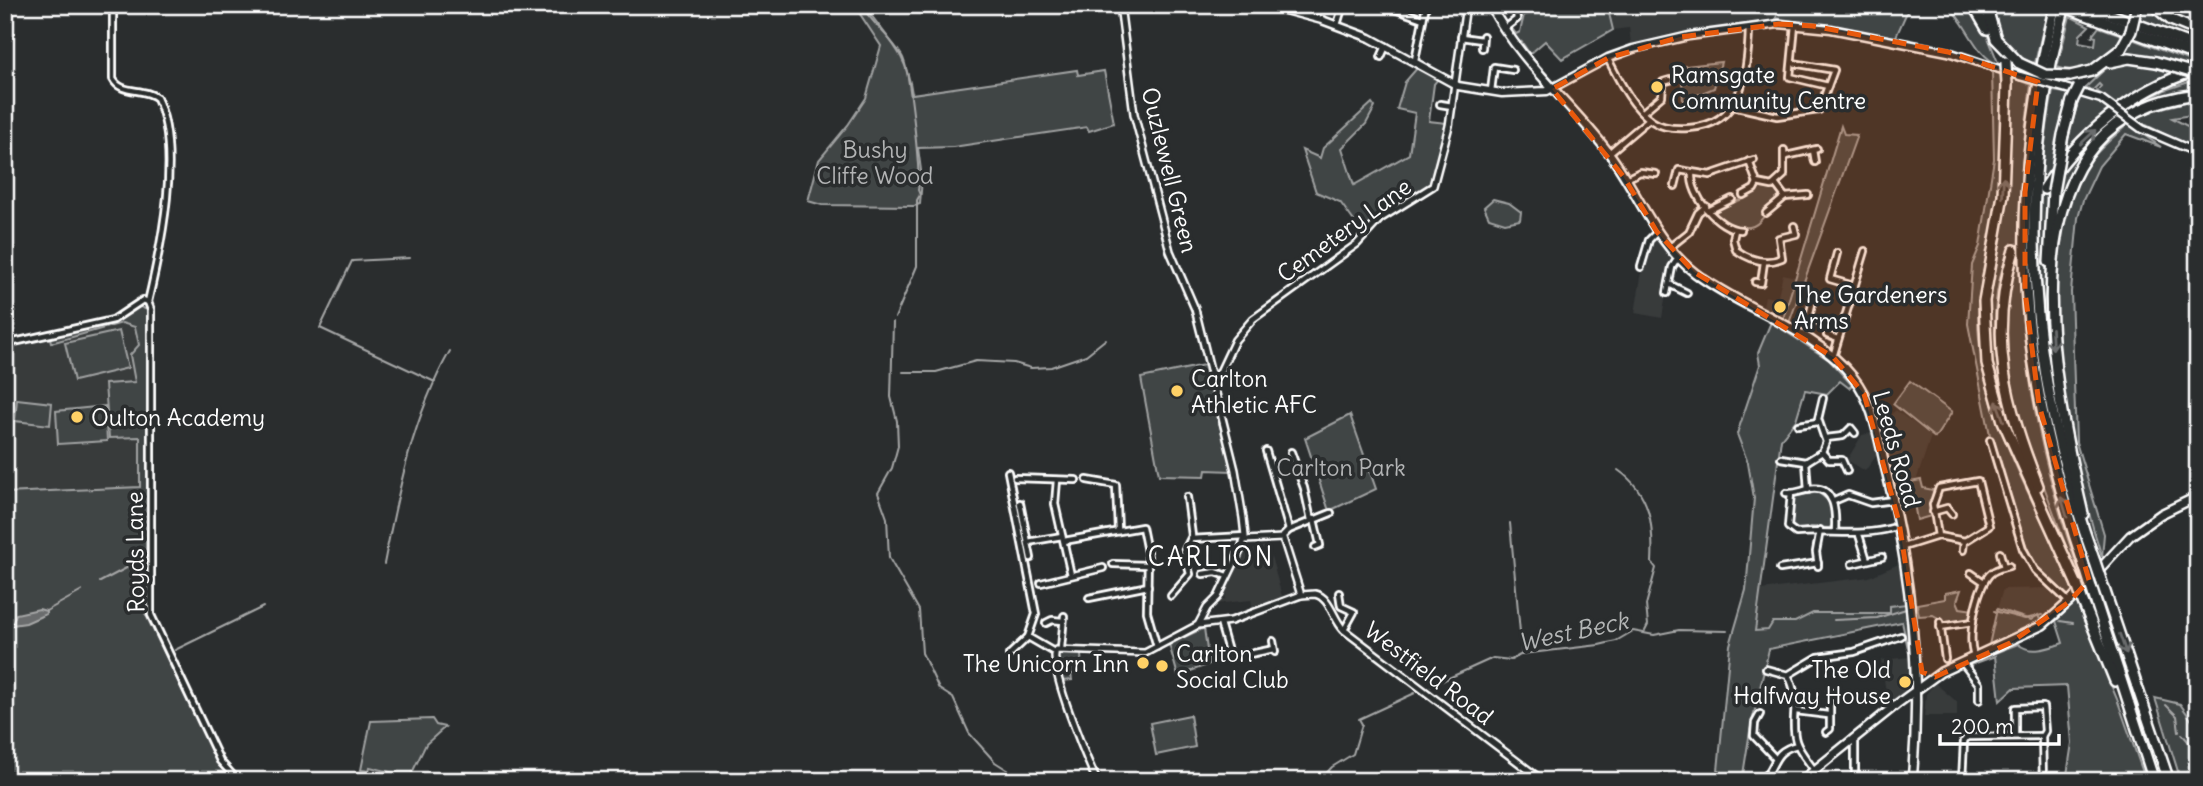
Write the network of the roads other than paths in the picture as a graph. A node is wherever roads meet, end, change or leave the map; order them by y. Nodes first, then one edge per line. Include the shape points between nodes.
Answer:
1 (113, 5) edge
2 (1120, 5) edge
3 (1266, 5) edge
4 (1343, 5) edge
5 (1383, 5) edge
6 (1426, 5) edge
7 (1466, 5) edge
8 (1490, 5) edge
9 (1515, 5) edge
10 (1974, 5) edge
11 (1986, 5) edge
12 (2055, 5) edge
13 (2063, 5) edge
14 (2137, 5) edge
15 (2153, 5) edge
16 (2161, 5) edge
17 (2087, 9) edge
18 (1423, 19) junction
19 (1795, 24) junction
20 (1337, 25) junction
21 (1749, 27) junction
22 (1503, 29) junction
23 (1991, 29) junction
24 (2195, 30) edge
25 (1460, 36) junction
26 (1386, 46) junction
27 (2001, 46) junction
28 (2198, 47) edge
29 (1482, 48) dead end
30 (2198, 56) edge
31 (1381, 57) dead end
32 (1608, 58) junction
33 (1416, 60) junction
34 (2004, 62) junction
35 (1793, 63) junction
36 (2102, 64) junction
37 (1513, 70) dead end
38 (2092, 71) junction
39 (2198, 72) edge
40 (1670, 80) dead end
41 (1454, 85) junction
42 (1828, 86) junction
43 (1552, 89) junction
44 (1491, 91) junction
45 (2198, 94) edge
46 (1440, 104) dead end
47 (1452, 106) junction
48 (1732, 106) junction
49 (1643, 112) junction
50 (1649, 119) junction
51 (1784, 150) dead end
52 (1609, 153) junction
53 (2198, 153) edge
54 (1786, 156) junction
55 (1815, 162) dead end
56 (1692, 173) junction
57 (1657, 174) dead end
58 (1625, 179) junction
59 (1757, 183) junction
60 (1776, 185) junction
61 (1675, 186) dead end
62 (2048, 190) junction
63 (1744, 195) dead end
64 (1808, 195) dead end
65 (1785, 197) junction
66 (1732, 199) dead end
67 (1708, 208) junction
68 (1766, 213) dead end
69 (1794, 226) dead end
70 (1657, 232) junction
71 (1669, 248) junction
72 (2014, 250) tunnel mouth
73 (1865, 251) dead end
74 (1837, 253) dead end
75 (1678, 258) junction
76 (1764, 262) junction
77 (1642, 267) dead end
78 (1755, 282) dead end
79 (1669, 283) junction
80 (1854, 286) junction
81 (1667, 293) dead end
82 (1687, 293) dead end
83 (1813, 300) dead end
84 (148, 302) junction
85 (2051, 310) junction
86 (1838, 339) junction
87 (5, 344) edge
88 (1833, 357) junction
89 (1211, 379) junction
90 (1823, 398) dead end
91 (1818, 422) junction
92 (1798, 425) dead end
93 (1855, 433) dead end
94 (1826, 438) junction
95 (1990, 440) dead end
96 (1276, 451) dead end
97 (1290, 452) dead end
98 (1822, 452) junction
99 (1781, 458) dead end
100 (1806, 462) junction
101 (1847, 471) dead end
102 (1008, 472) dead end
103 (1015, 478) dead end
104 (1057, 480) junction
105 (1076, 480) dead end
106 (1087, 480) dead end
107 (1808, 490) junction
108 (1187, 496) dead end
109 (2198, 496) edge
110 (1894, 500) junction
111 (1834, 501) junction
112 (1020, 503) dead end
113 (2046, 511) junction
114 (1933, 512) junction
115 (1331, 513) dead end
116 (1952, 514) dead end
117 (1313, 519) junction
118 (1892, 528) dead end
119 (1118, 530) junction
120 (1289, 530) junction
121 (1820, 530) junction
122 (1835, 532) junction
123 (1859, 535) junction
124 (1938, 536) junction
125 (1282, 537) junction
126 (1063, 538) junction
127 (1245, 538) junction
128 (1191, 539) junction
129 (1964, 541) junction
130 (1028, 542) junction
131 (1315, 547) dead end
132 (1903, 547) junction
133 (1963, 550) dead end
134 (2091, 550) junction
135 (2000, 553) dead end
136 (1882, 557) dead end
137 (1031, 558) dead end
138 (1867, 560) junction
139 (1113, 564) dead end
140 (1852, 564) dead end
141 (1147, 565) junction
142 (1103, 568) dead end
143 (1780, 569) dead end
144 (1971, 573) dead end
145 (1203, 574) dead end
146 (1071, 575) junction
147 (1227, 576) junction
148 (1984, 582) junction
149 (1041, 583) dead end
150 (1147, 586) junction
151 (1339, 593) dead end
152 (1171, 596) dead end
153 (1301, 596) junction
154 (1089, 598) dead end
155 (2069, 602) junction
156 (1973, 622) junction
157 (1046, 623) dead end
158 (1220, 623) junction
159 (1198, 625) junction
160 (1345, 630) junction
161 (1901, 636) dead end
162 (1028, 638) junction
163 (1273, 641) dead end
164 (1061, 648) junction
165 (1157, 648) junction
166 (1054, 652) junction
167 (1009, 655) dead end
168 (1974, 656) junction
169 (1945, 659) dead end
170 (1962, 661) junction
171 (1917, 665) junction
172 (1766, 669) dead end
173 (1788, 675) junction
174 (1982, 676) dead end
175 (1935, 677) junction
176 (1976, 678) junction
177 (1916, 690) junction
178 (1830, 692) dead end
179 (1901, 700) junction
180 (1979, 700) dead end
181 (1916, 707) junction
182 (1796, 710) junction
183 (1760, 714) dead end
184 (1828, 715) junction
185 (1826, 732) dead end
186 (2138, 734) junction
187 (2015, 735) junction
188 (2042, 736) junction
189 (1855, 737) junction
190 (1797, 745) junction
191 (1774, 757) junction
192 (1814, 771) junction
193 (238, 781) edge
194 (1097, 781) edge
195 (1543, 781) edge
196 (1760, 781) edge
197 (1801, 781) edge
198 (1856, 781) edge
199 (1912, 781) edge
200 (1962, 781) edge
201 (2043, 781) edge
202 (2154, 781) edge
203 (2169, 781) edge

1 - 84 street, Royds Lane via 113,79 123,89 145,91 157,98 168,148 163,217
2 - 89 street, Ouzlewell Green via 1134,114 1170,251 1195,309
3 - 20 main road
4 - 20 street
5 - 18 street
6 - 18 street
7 - 25 street, Cemetery Lane
8 - 22 main road, Leeds Road
9 - 22 street via 1517,19
10 - 23 highway
10 - 34 highway
11 - 23 highway
186 -> 12 highway, bridge via 2063,503 2039,405 2025,291 2023,244 2031,130
13 - 17 highway, bridge
13 - 134 highway via 2041,123 2035,289 2050,411
14 - 36 highway, bridge via 2132,31
15 - 24 highway via 2171,20
16 - 24 highway
17 - 28 highway
17 - 30 highway
18 - 33 street
19 - 21 main road
19 - 35 street
19 - 53 main road, bridge via 1948,52 2064,88 2101,100 2142,129
20 - 26 main road
21 - 32 main road via 1680,37
21 - 48 street via 1744,80
22 - 43 main road, Leeds Road
23 - 27 highway
25 - 29 street via 1483,38
25 - 41 street, Cemetery Lane
26 - 31 street
26 - 33 main road
27 - 34 highway
27 - 38 highway, bridge via 2019,63 2045,75
32 - 43 main road
32 - 49 street
33 - 41 main road
113 -> 34 highway, bridge via 1997,404 1983,332 1986,282 2003,195
35 - 42 street via 1790,77
35 - 42 street via 1834,70
36 - 38 highway
36 - 39 highway, bridge via 2129,58
37 - 44 street via 1494,67
38 - 62 highway, bridge via 2072,101
62 -> 39 highway via 2069,155 2102,124 2151,90
40 - 49 street via 1663,82 1662,96
41 - 44 main road
41 - 47 street, Cemetery Lane
42 - 48 street via 1819,110 1797,115 1777,116
43 - 44 main road via 1530,94
43 - 52 main road, Leeds Road
45 - 85 highway via 2146,108 2116,126 2087,154 2059,216
46 - 47 street
47 - 89 street, Cemetery Lane via 1433,186 1380,219 1357,244 1253,319 1235,340 1219,374
48 - 50 street via 1713,123 1694,128 1666,127
49 - 50 street
50 - 52 street
51 - 54 street
52 - 58 main road, Leeds Road
54 - 55 street via 1815,150
54 - 60 street via 1784,175
56 - 59 street via 1710,174 1751,161
56 - 61 street via 1679,170
56 - 67 street via 1692,187
57 - 58 street via 1640,172
58 - 70 main road, Leeds Road
59 - 60 street
59 - 63 street
60 - 65 street
62 - 85 highway
64 - 65 street
65 - 68 street
66 - 67 street
67 - 71 street via 1696,215 1689,232
67 - 76 street via 1718,222 1738,230 1733,239 1736,250
69 - 76 street via 1796,234 1779,238 1782,258
70 - 71 main road, Leeds Road
70 - 77 street via 1649,240
71 - 75 main road, Leeds Road
72 - 113 highway via 2001,313 2001,365 2015,423
73 - 80 street
74 - 80 street via 1829,279
75 - 79 street
75 - 88 main road, Leeds Road via 1715,286
76 - 78 street via 1761,283
79 - 81 street
79 - 82 street
80 - 86 street
83 - 86 street via 1807,317 1829,326 1827,335
84 - 87 street via 143,300 101,323
84 - 193 street, Royds Lane via 152,310 151,615 220,761
85 -> 134 highway via 2064,431
86 - 88 street
88 - 110 main road, Leeds Road via 1854,378 1869,404
89 - 127 street, Ouzlewell Green via 1235,471
90 - 91 street
91 - 92 street
91 - 94 street
93 - 94 street via 1851,428 1843,436
94 - 98 street
95 - 155 street via 2023,549 2035,570
96 - 120 street via 1266,453
97 - 117 street
98 - 100 street
98 - 101 street via 1829,460 1844,459
99 - 100 street
100 - 107 street
102 - 162 street via 1035,609
103 - 104 street
104 - 105 street
104 - 126 street via 1055,503
106 - 119 street via 1116,485
107 - 111 street via 1821,490
107 - 121 street via 1789,493 1788,532
108 - 128 street
109 - 155 main road via 2130,536
110 - 111 street via 1871,503 1848,495
110 - 132 main road, Leeds Road
111 - 122 street
112 - 130 street
113 - 186 highway, bridge
114 - 116 street via 1947,508
114 - 124 street
114 - 129 street via 1941,486 1978,481 1990,524
115 - 117 street
117 - 120 street
117 - 131 street via 1320,545
118 - 123 street
119 - 126 street
119 - 141 street via 1142,527
120 - 125 street
121 - 122 street
121 - 143 street via 1818,564
122 - 123 street via 1851,530
123 - 138 street
124 - 129 street
124 - 132 street
125 - 127 street
125 - 153 street
126 - 130 street
126 - 146 street
127 - 128 street
127 - 147 street
128 - 152 street via 1184,552 1192,574 1178,594
129 - 133 street
130 - 137 street
132 - 171 main road, Leeds Road
134 -> 203 highway, bridge
135 - 148 street via 2007,566
136 - 138 street
138 - 140 street
139 - 141 street
141 - 150 street
142 - 146 street
144 - 148 street
145 - 147 street
146 - 149 street
147 - 159 street
148 - 156 street
150 - 154 street
150 - 165 street via 1147,612
151 - 160 street via 1341,606 1354,612
153 - 158 street
153 - 160 street, Westfield Road via 1321,595
155 - 168 main road via 2043,625
156 - 168 street via 1970,640
156 - 169 street via 1940,625
157 - 164 street via 1063,619
158 - 159 street
158 - 163 street via 1230,658 1274,651
159 - 165 street
160 - 195 street, Westfield Road
161 - 173 street via 1854,652 1818,657
162 - 166 street
162 - 167 street
164 - 165 street via 1131,653
164 - 166 street
166 - 194 street via 1062,692
168 - 170 main road
170 - 175 main road
170 - 176 street
171 - 175 main road
171 - 177 main road, Leeds Road
172 - 173 street
173 - 182 street
174 - 176 street
175 - 177 main road
176 - 180 street
177 - 179 main road
177 - 181 main road, Leeds Road
178 - 184 street
179 - 181 main road
179 - 189 main road
181 - 199 main road, Leeds Road
182 - 184 street
182 - 190 street
183 - 191 street via 1754,736
184 - 185 street via 1830,729
186 - 202 highway
187 - 188 street
187 - 188 street via 2016,707 2043,707
187 - 200 street via 1968,736
188 - 201 street
189 - 192 main road
189 - 198 street
190 - 191 street
190 - 192 street
191 - 196 street
192 - 197 main road

